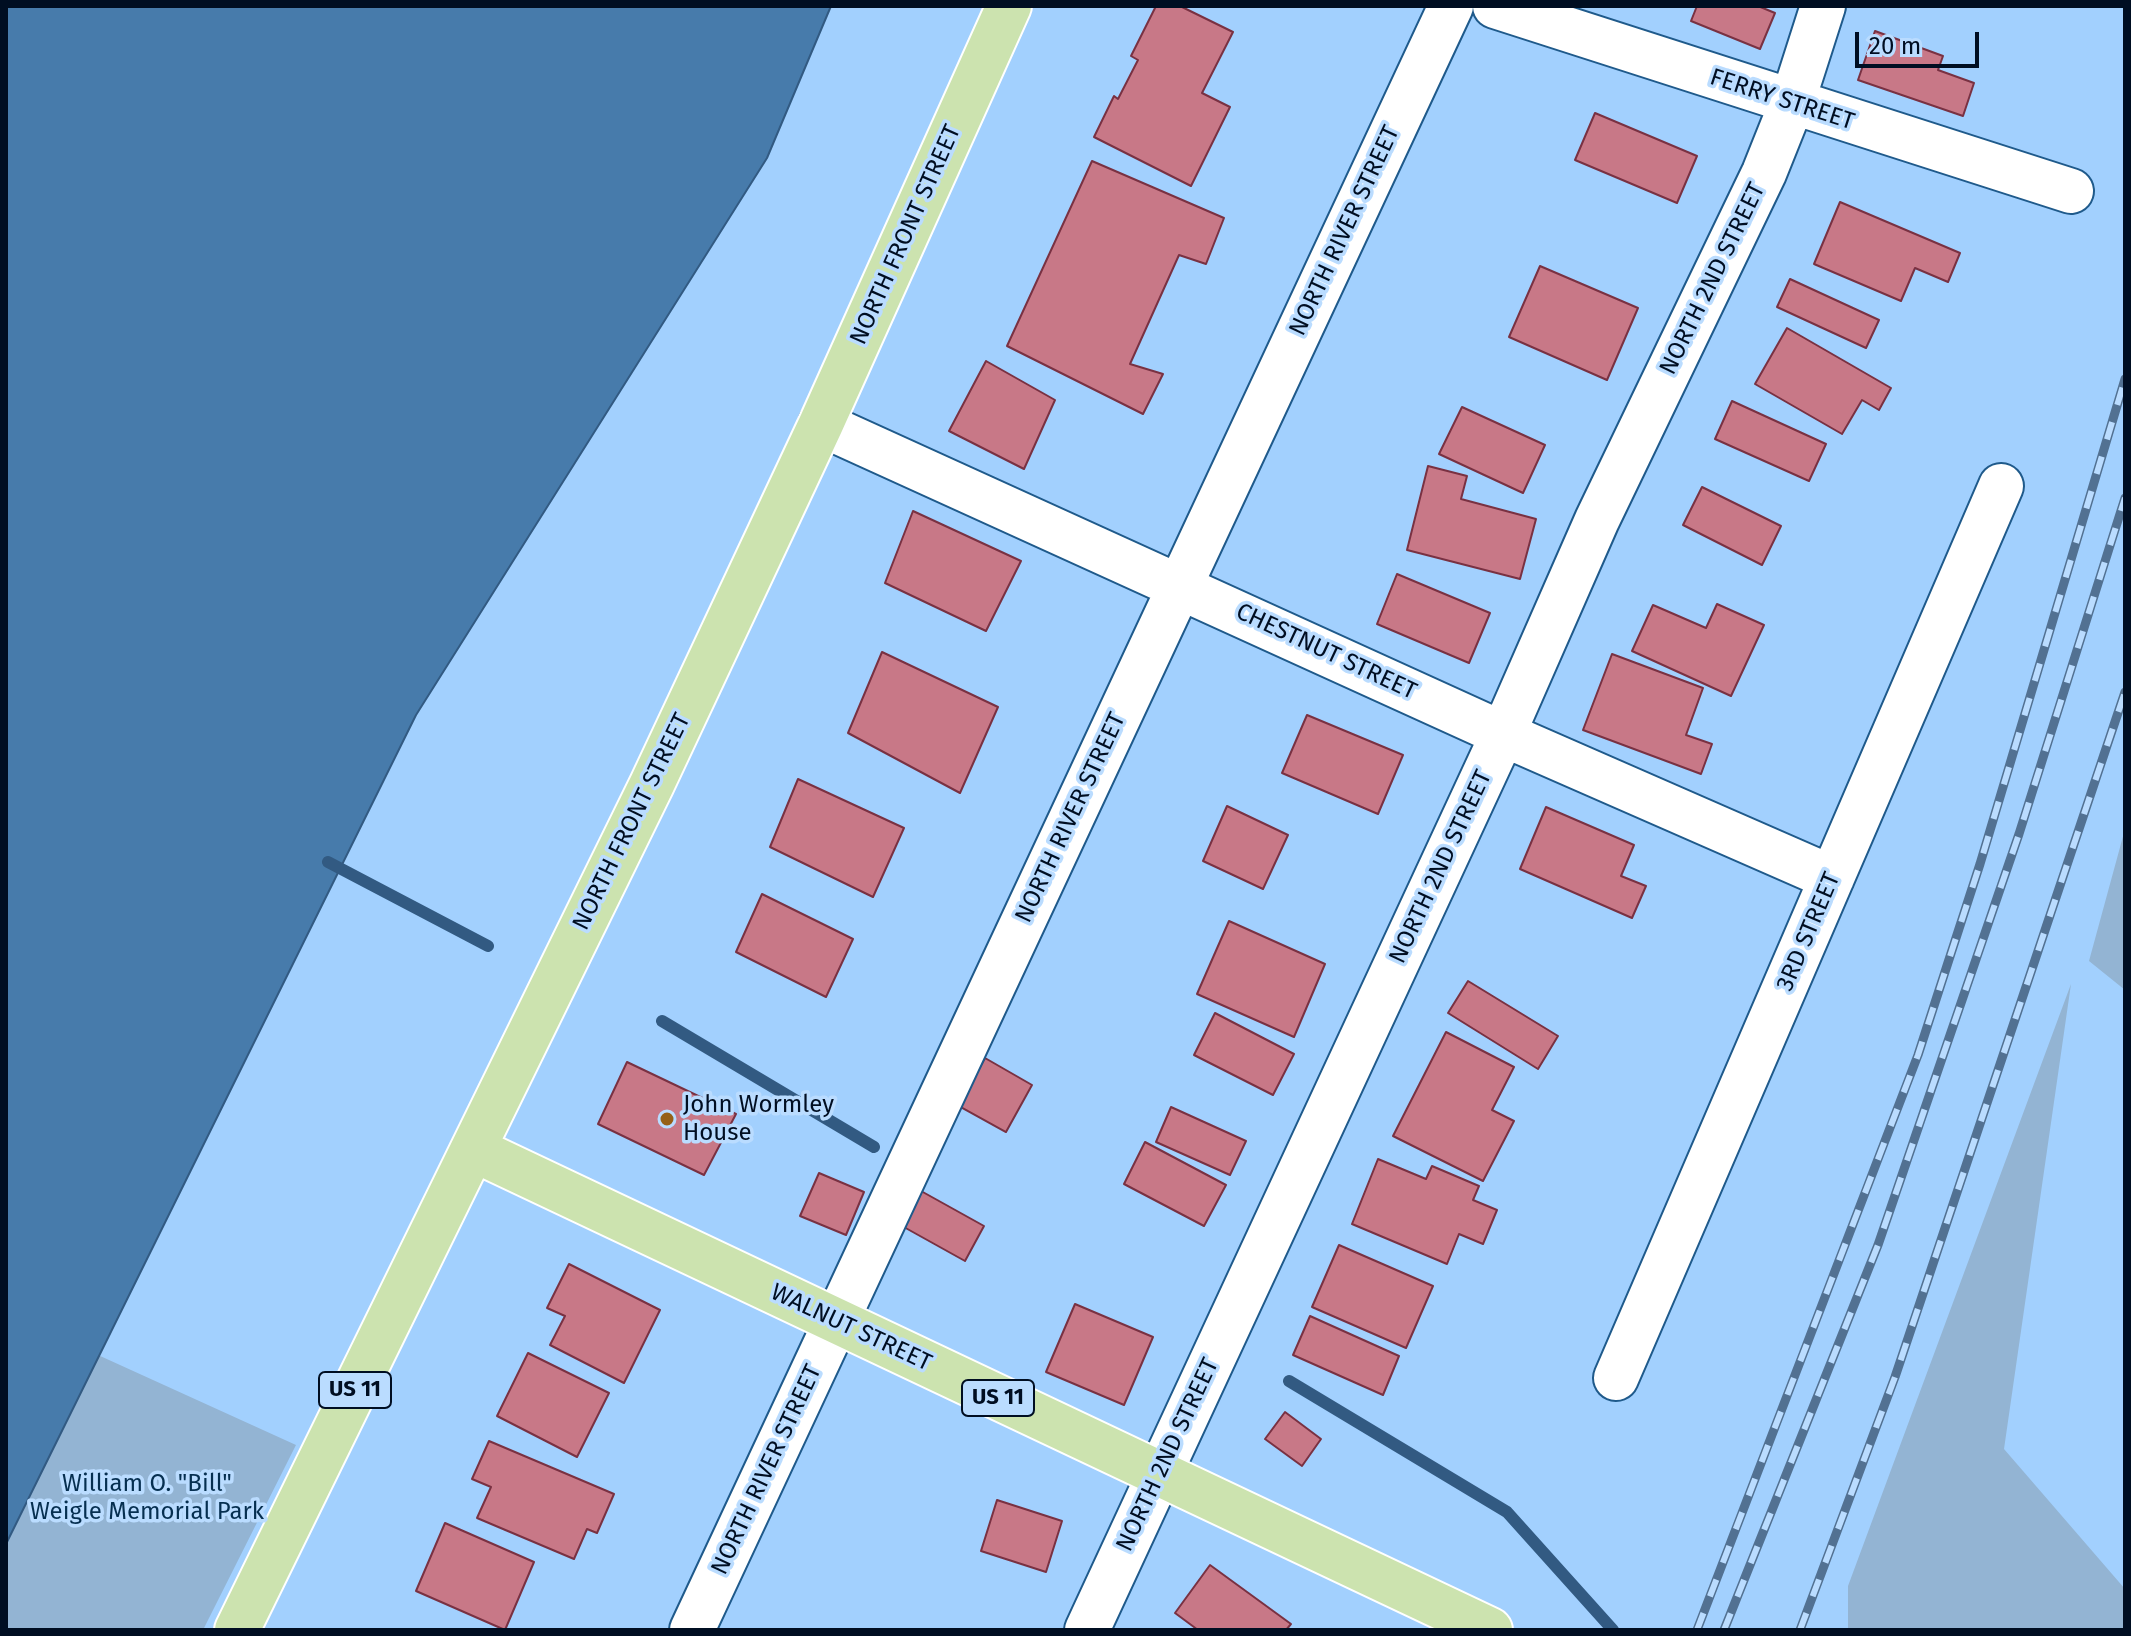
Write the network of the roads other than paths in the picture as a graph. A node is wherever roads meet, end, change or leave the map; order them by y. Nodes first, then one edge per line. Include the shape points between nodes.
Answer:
1 (1009, 6) edge
2 (1451, 6) edge
3 (1495, 6) edge
4 (1823, 6) edge
5 (1792, 103) junction
6 (2071, 191) dead end
7 (821, 424) junction
8 (2001, 486) dead end
9 (1179, 585) junction
10 (1503, 734) junction
11 (1832, 878) junction
12 (473, 1149) junction
13 (836, 1321) junction
14 (1616, 1378) dead end
15 (1159, 1474) junction
16 (1486, 1629) edge
17 (237, 1630) edge
18 (692, 1630) edge
19 (1087, 1630) edge

1 - 7 main road, NORTH FRONT STREET
2 - 9 street, NORTH RIVER STREET
3 - 5 street, FERRY STREET
4 - 5 street, NORTH 2ND STREET
5 - 6 street, FERRY STREET
5 - 10 street, NORTH 2ND STREET
7 - 9 street, CHESTNUT STREET
7 - 12 main road, NORTH FRONT STREET
8 - 11 street, 3RD STREET
9 - 10 street, CHESTNUT STREET
9 - 13 street, NORTH RIVER STREET
10 - 11 street, CHESTNUT STREET
10 - 15 street, NORTH 2ND STREET
11 - 14 street, 3RD STREET
12 - 13 main road, WALNUT STREET / US 11
12 - 17 main road, NORTH FRONT STREET / US 11
13 - 15 main road, WALNUT STREET / US 11
13 - 18 street, NORTH RIVER STREET
15 - 16 main road, WALNUT STREET / US 11
15 - 19 street, NORTH 2ND STREET

